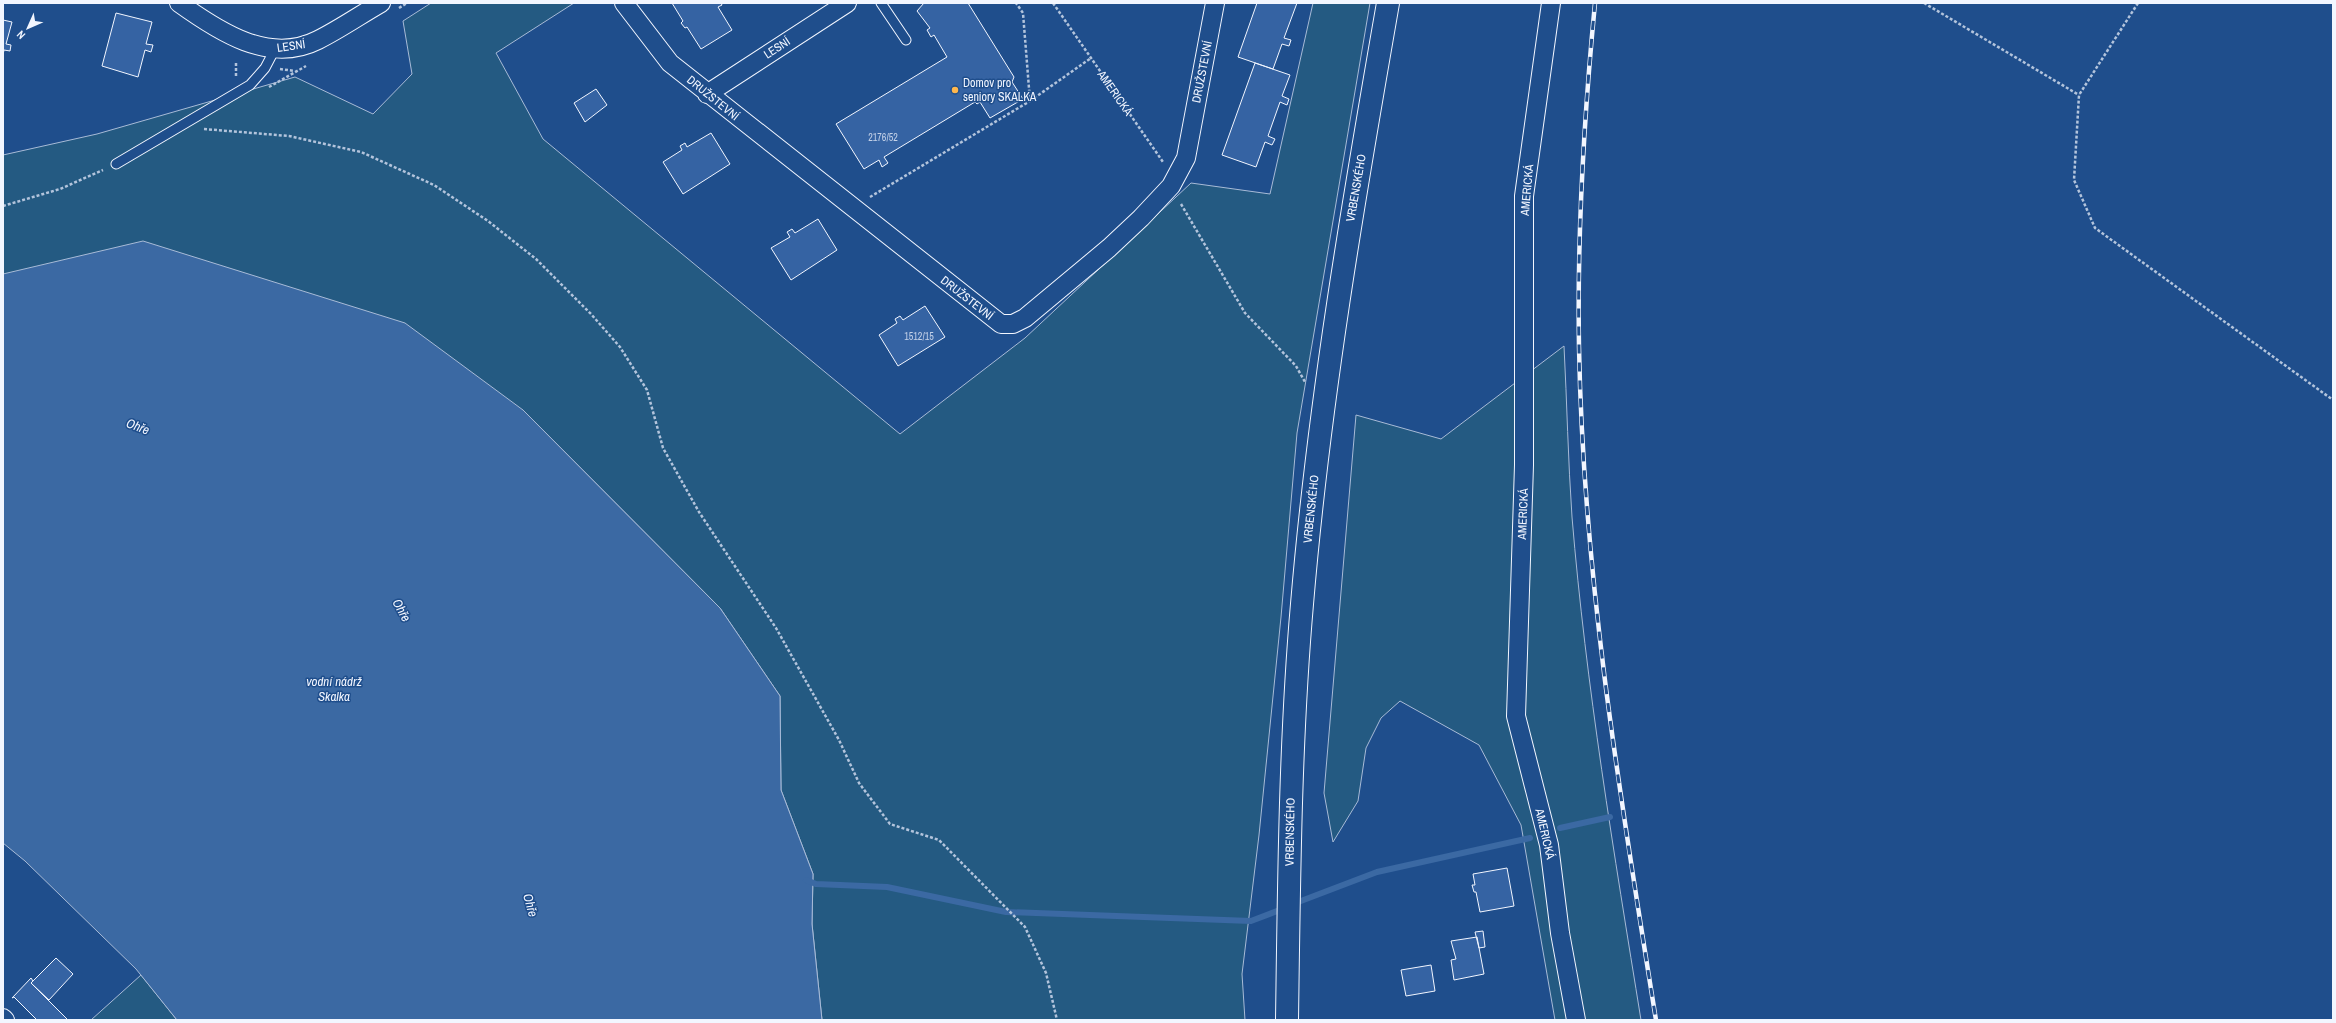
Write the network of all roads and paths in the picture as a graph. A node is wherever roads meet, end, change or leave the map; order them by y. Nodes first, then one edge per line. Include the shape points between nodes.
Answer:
1 (179, 3) edge
2 (381, 3) edge
3 (624, 3) edge
4 (847, 3) edge
5 (881, 3) edge
6 (1016, 3) edge
7 (1053, 3) edge
8 (1215, 3) edge
9 (1388, 3) edge
10 (1551, 3) edge
11 (1924, 3) edge
12 (2138, 3) edge
13 (906, 40) dead end
14 (275, 49) junction
15 (1091, 58) junction
16 (708, 94) junction
17 (2079, 95) junction
18 (1030, 101) junction
19 (204, 129) dead end
20 (116, 164) joint
21 (1171, 186) junction
22 (3, 206) edge
23 (852, 207) junction
24 (1323, 398) junction
25 (2333, 400) edge
26 (1057, 1020) edge
27 (1287, 1020) edge
28 (1576, 1020) edge

1 - 14 street, LESNÍ via 240,41
2 - 14 street, LESNÍ via 317,41 297,47
3 - 16 street, DRUŽSTEVNÍ via 670,63
4 - 16 street, LESNÍ
5 - 13 lane
6 - 18 path via 1023,13
7 - 15 path, AMERICKÁ
8 - 21 street, DRUŽSTEVNÍ via 1186,158
9 - 24 main road, VRBENSKÉHO
10 - 28 street, AMERICKÁ via 1524,196 1524,465 1516,716 1549,844 1560,933
11 - 17 path
12 - 17 path
14 - 20 lane via 265,68 250,85
15 - 18 path
15 - 21 path, AMERICKÁ via 1172,174
16 - 23 street, DRUŽSTEVNÍ
17 - 25 path via 2074,180 2095,228
18 - 23 path
19 - 26 path via 289,136 361,152 434,185 488,221 536,259 591,314 620,347 646,390 663,448 699,512 776,628 839,740 859,783 890,824 939,840 1022,924 1046,973
20 - 22 path via 60,189
21 - 23 street, DRUŽSTEVNÍ via 1109,248 1025,318 1013,324 1001,324
21 - 24 path, AMERICKÁ via 1245,313 1296,366 1308,388
24 - 27 main road, VRBENSKÉHO via 1302,605 1290,802

